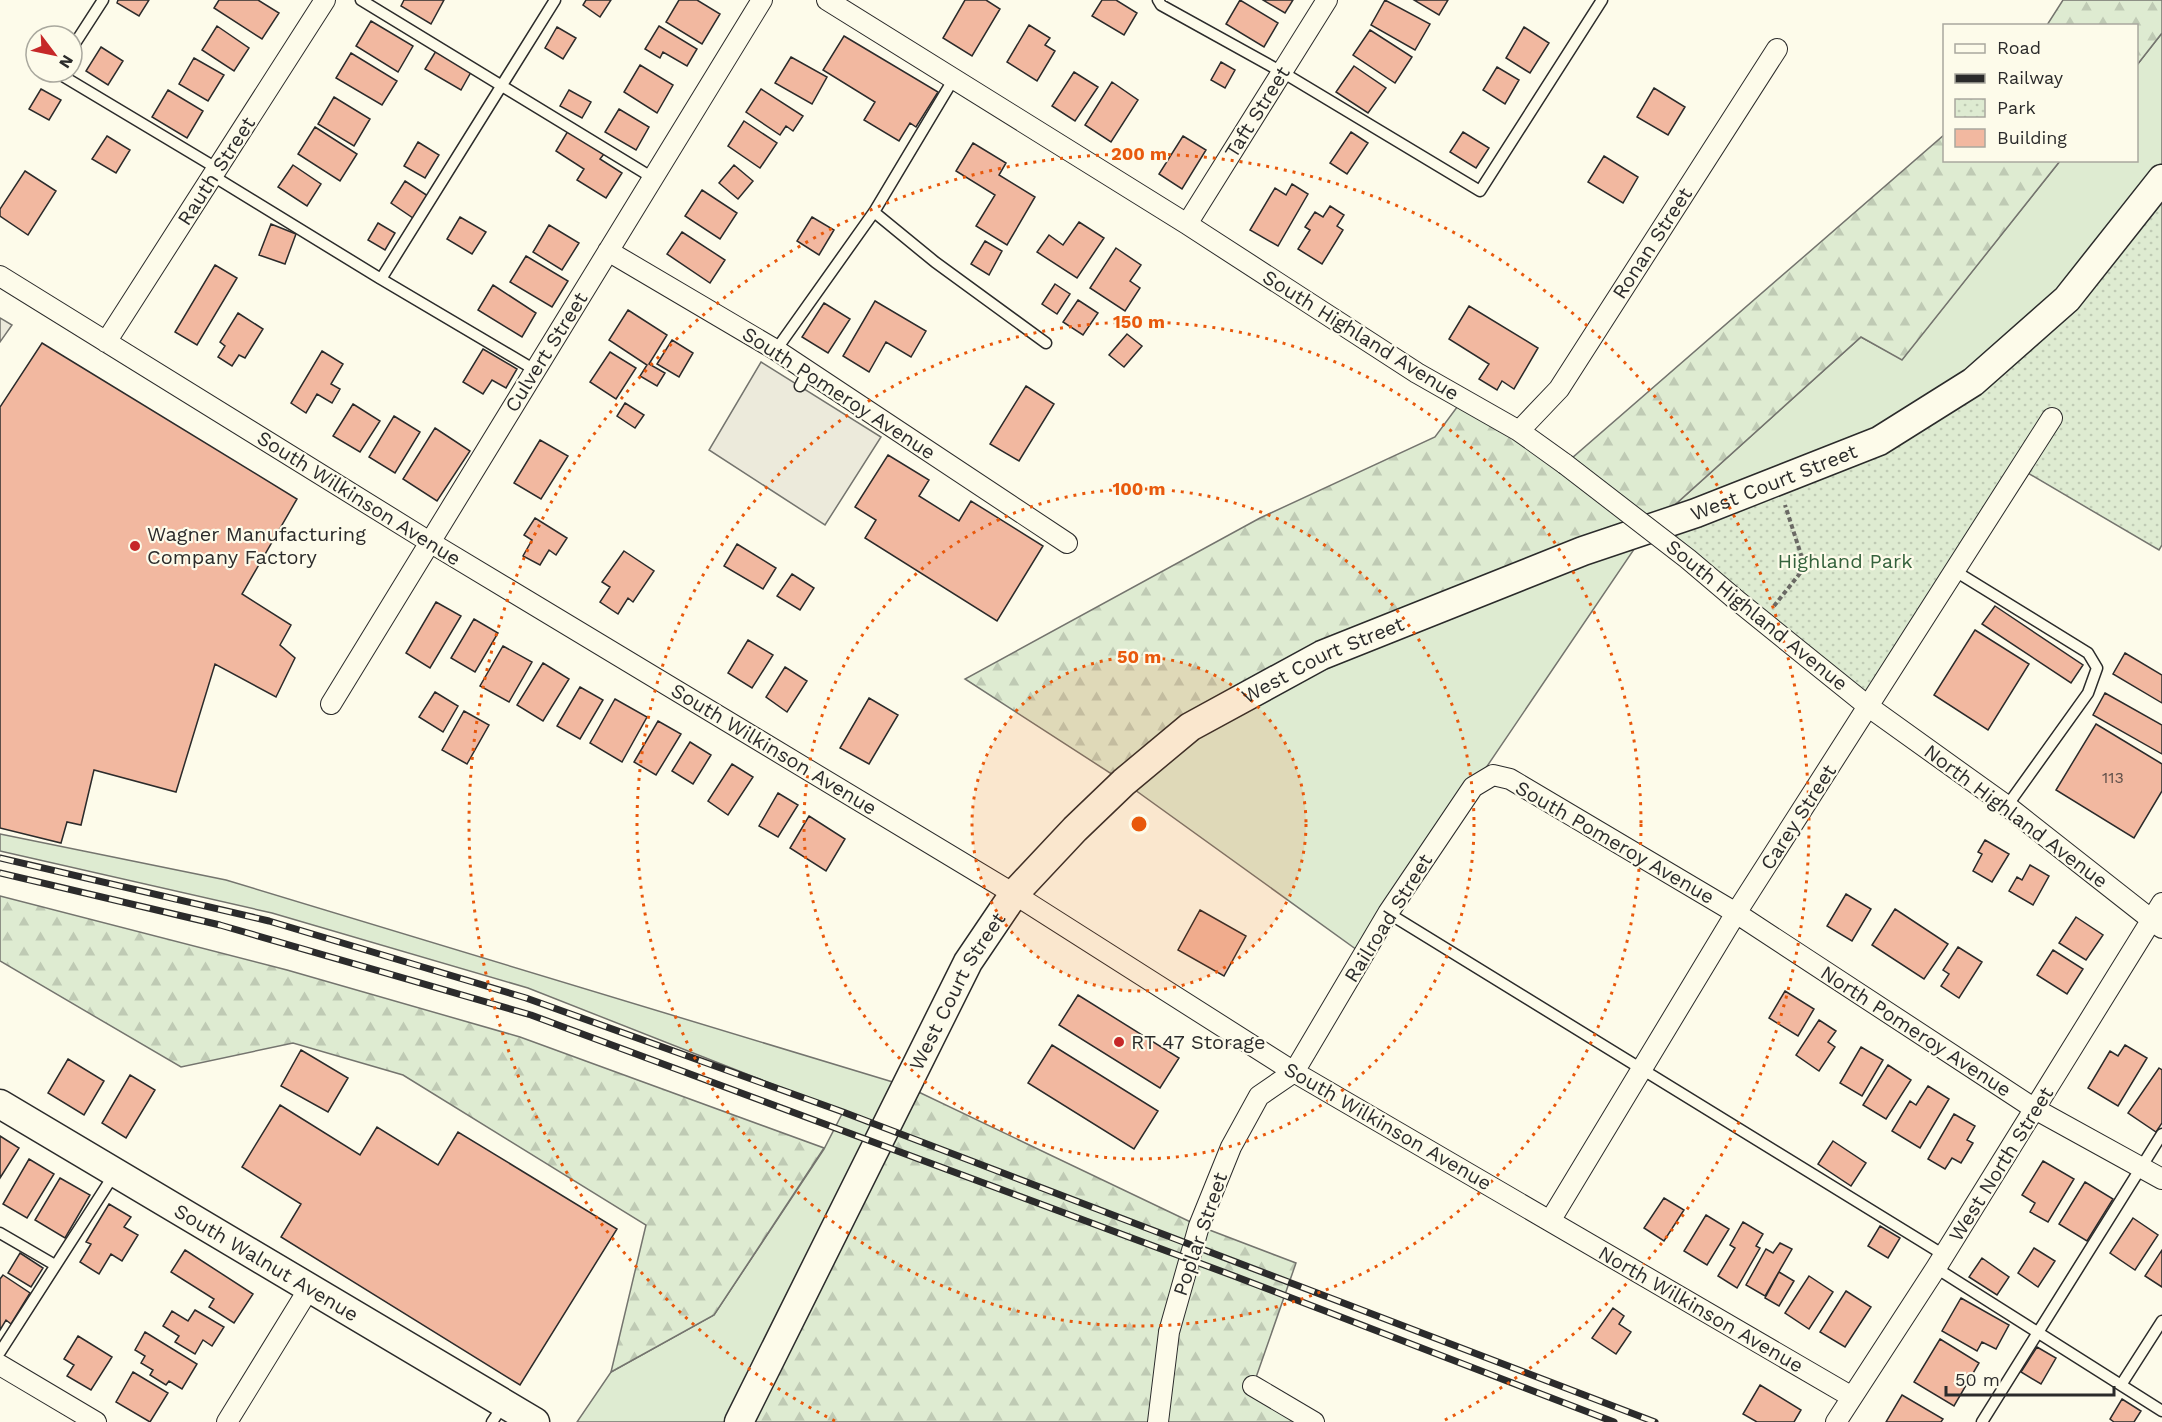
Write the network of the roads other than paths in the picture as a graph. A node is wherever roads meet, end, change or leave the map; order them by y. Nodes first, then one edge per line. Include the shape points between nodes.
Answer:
1 (103, 0) edge
2 (325, 0) edge
3 (361, 0) edge
4 (555, 0) edge
5 (762, 0) edge
6 (827, 0) edge
7 (1158, 0) edge
8 (1327, 0) edge
9 (1602, 0) edge
10 (84, 29) edge
11 (1777, 49) dead end
12 (1282, 72) junction
13 (952, 80) junction
14 (75, 84) edge
15 (502, 87) junction
16 (215, 172) junction
17 (653, 178) junction
18 (2162, 179) edge
19 (874, 212) junction
20 (1187, 224) junction
21 (608, 251) junction
22 (0, 276) edge
23 (381, 279) junction
24 (106, 342) junction
25 (1046, 343) dead end
26 (776, 350) junction
27 (534, 370) junction
28 (2052, 418) dead end
29 (1519, 431) junction
30 (428, 541) junction
31 (1066, 543) dead end
32 (1955, 571) junction
33 (331, 704) dead end
34 (1869, 707) junction
35 (1492, 775) joint
36 (2007, 806) junction
37 (1014, 894) junction
38 (2162, 903) edge
39 (1388, 913) junction
40 (1736, 913) junction
41 (2157, 924) edge
42 (1642, 1068) junction
43 (1294, 1072) junction
44 (0, 1104) edge
45 (2035, 1108) junction
46 (2162, 1134) edge
47 (2141, 1166) junction
48 (116, 1172) junction
49 (2162, 1179) edge
50 (1550, 1221) junction
51 (0, 1233) edge
52 (1940, 1261) junction
53 (55, 1265) junction
54 (310, 1287) junction
55 (2162, 1321) edge
56 (2038, 1332) junction
57 (0, 1352) edge
58 (0, 1365) edge
59 (2121, 1385) junction
60 (1253, 1386) dead end
61 (1852, 1397) junction
62 (2162, 1412) edge
63 (498, 1413) edge
64 (96, 1422) edge
65 (227, 1422) edge
66 (534, 1422) edge
67 (739, 1422) edge
68 (1158, 1422) edge
69 (1314, 1422) edge
70 (1836, 1422) edge
71 (1982, 1422) edge

1 - 10 lane
2 - 16 street, Rauth Street
3 - 15 lane
4 - 15 lane
5 - 17 street, Culvert Street
6 - 13 street, South Highland Avenue
7 - 12 lane
8 - 12 street, Taft Street
9 - 12 lane via 1480,191
11 - 29 street, Ronan Street via 1559,389
12 - 20 street, Taft Street
13 - 19 lane
13 - 20 street, South Highland Avenue
14 - 16 lane
15 - 17 lane
15 - 23 lane
16 - 23 lane
16 - 24 street, Rauth Street
17 - 21 street, Culvert Street
18 - 37 main road, West Court Street via 2067,299 1973,382 1879,441 1666,524 1583,551 1322,655 1190,728 1124,782
19 - 25 lane
19 - 26 lane
20 - 29 street, South Highland Avenue via 1417,373
21 - 26 street, South Pomeroy Avenue
21 - 27 street, Culvert Street
22 - 24 street, South Wilkinson Avenue
23 - 27 lane
24 - 30 street, South Wilkinson Avenue
26 - 31 street, South Pomeroy Avenue via 804,378
27 - 30 street, Culvert Street
28 - 32 street, Carey Street
29 - 34 street, South Highland Avenue, bridge via 1671,545
30 - 33 street, Culvert Street
30 - 37 street, South Wilkinson Avenue
32 - 34 street, Carey Street
32 - 36 lane via 2088,653 2097,668 2088,693
34 - 36 street, North Highland Avenue
34 - 40 street, Carey Street
35 - 39 street, Railroad Street via 1473,787
35 - 40 street, South Pomeroy Avenue via 1510,779
36 - 41 street, North Highland Avenue
37 - 43 street, South Wilkinson Avenue
37 - 67 main road, West Court Street via 968,962
38 - 41 street, West North Street
39 - 42 lane
39 - 43 street, Railroad Street
40 - 42 street, Carey Street
40 - 45 street, North Pomeroy Avenue
41 - 45 street, West North Street
42 - 50 street, Carey Street
42 - 52 lane
43 - 50 street, South Wilkinson Avenue
43 - 68 street, Poplar Street via 1259,1096 1231,1147 1199,1226 1169,1332
44 - 48 main road, South Walnut Avenue
45 - 47 street, North Pomeroy Avenue
45 - 52 street, West North Street
46 - 47 lane
47 - 49 street, North Pomeroy Avenue
47 - 56 lane
48 - 53 lane
48 - 54 main road, South Walnut Avenue
50 - 61 street, North Wilkinson Avenue
51 - 53 lane
52 - 56 lane
52 - 61 street, West North Street
53 - 57 lane
54 - 63 main road, South Walnut Avenue
54 - 65 street
55 - 59 lane
56 - 59 lane
56 - 71 lane
58 - 64 street
59 - 62 lane
60 - 69 street
61 - 70 street, West North Street
63 - 66 main road, South Walnut Avenue

